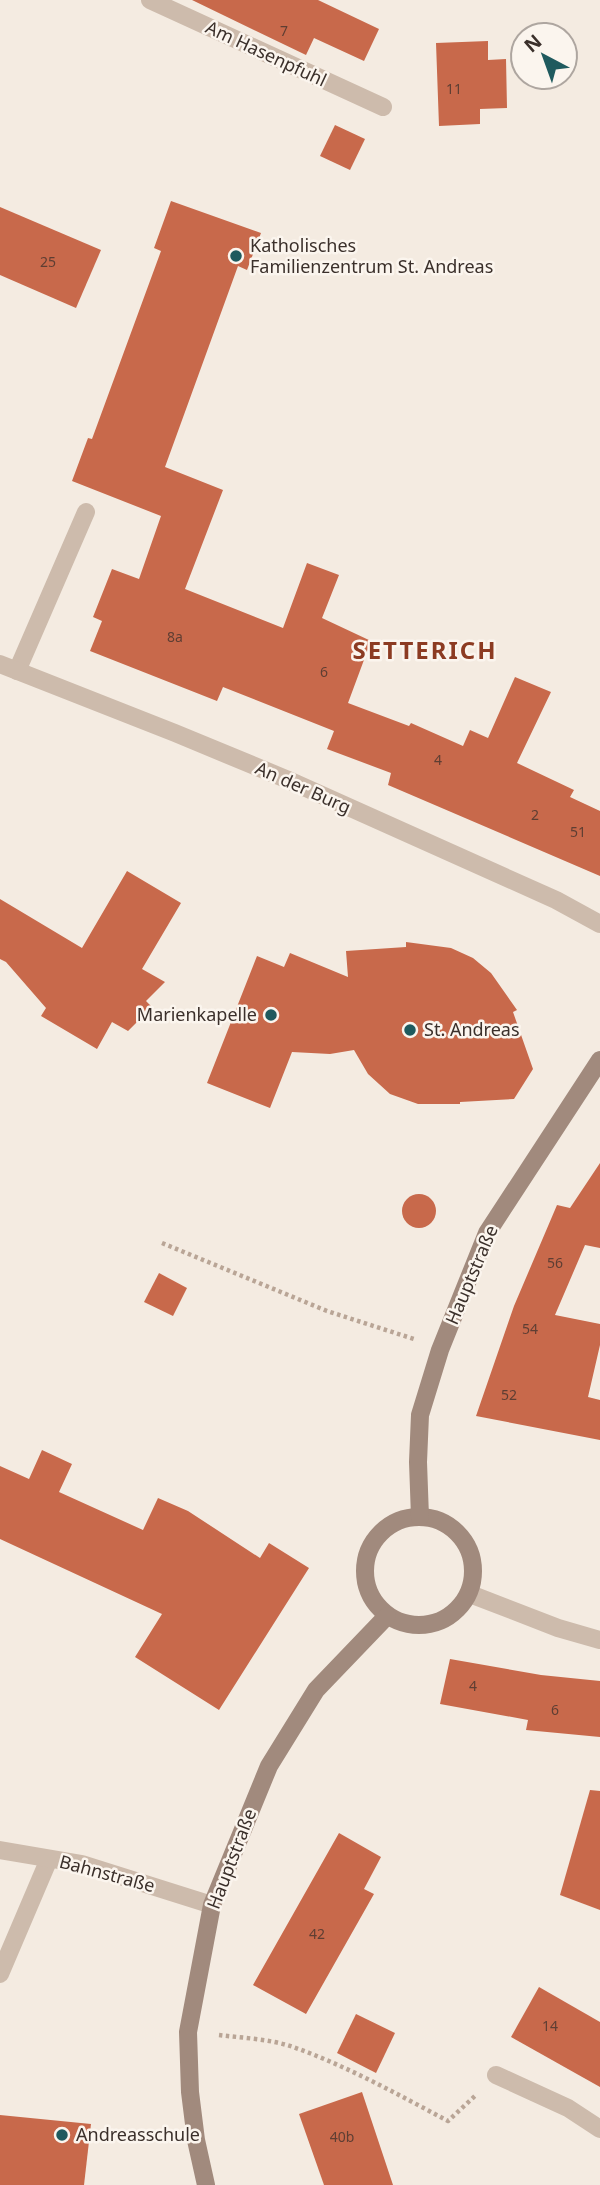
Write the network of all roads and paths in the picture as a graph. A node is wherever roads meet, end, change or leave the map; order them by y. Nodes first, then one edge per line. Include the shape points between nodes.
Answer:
1 (150, 0) edge
2 (383, 107) dead end
3 (86, 512) dead end
4 (0, 664) edge
5 (17, 671) junction
6 (600, 924) edge
7 (600, 1060) edge
8 (162, 1243) dead end
9 (419, 1341) dead end
10 (420, 1517) junction
11 (470, 1594) junction
12 (387, 1616) junction
13 (600, 1640) edge
14 (0, 1850) edge
15 (49, 1859) junction
16 (212, 1905) junction
17 (0, 1974) edge
18 (188, 2032) junction
19 (496, 2075) joint
20 (600, 2129) edge
21 (206, 2185) edge

1 - 2 street, Am Hasenpfuhl
3 - 5 street
4 - 5 street, An der Burg
5 - 6 street, An der Burg via 286,779
7 - 10 main road, Hauptstraße via 487,1233 440,1350 420,1415
8 - 9 path via 327,1311
10 - 11 main road via 455,1529 467,1544 473,1561
10 - 12 main road via 388,1527 367,1554 367,1588
11 - 12 main road via 457,1612 441,1622 404,1624
11 - 13 street via 558,1629
12 - 16 main road, Hauptstraße via 316,1690 269,1766
14 - 15 street, Bahnstraße
15 - 16 street, Bahnstraße via 82,1864
15 - 17 street
16 - 18 main road, Hauptstraße
18 - 19 path via 293,2047 448,2121
18 - 21 main road, Hauptstraße via 190,2092
19 - 20 street via 568,2108

